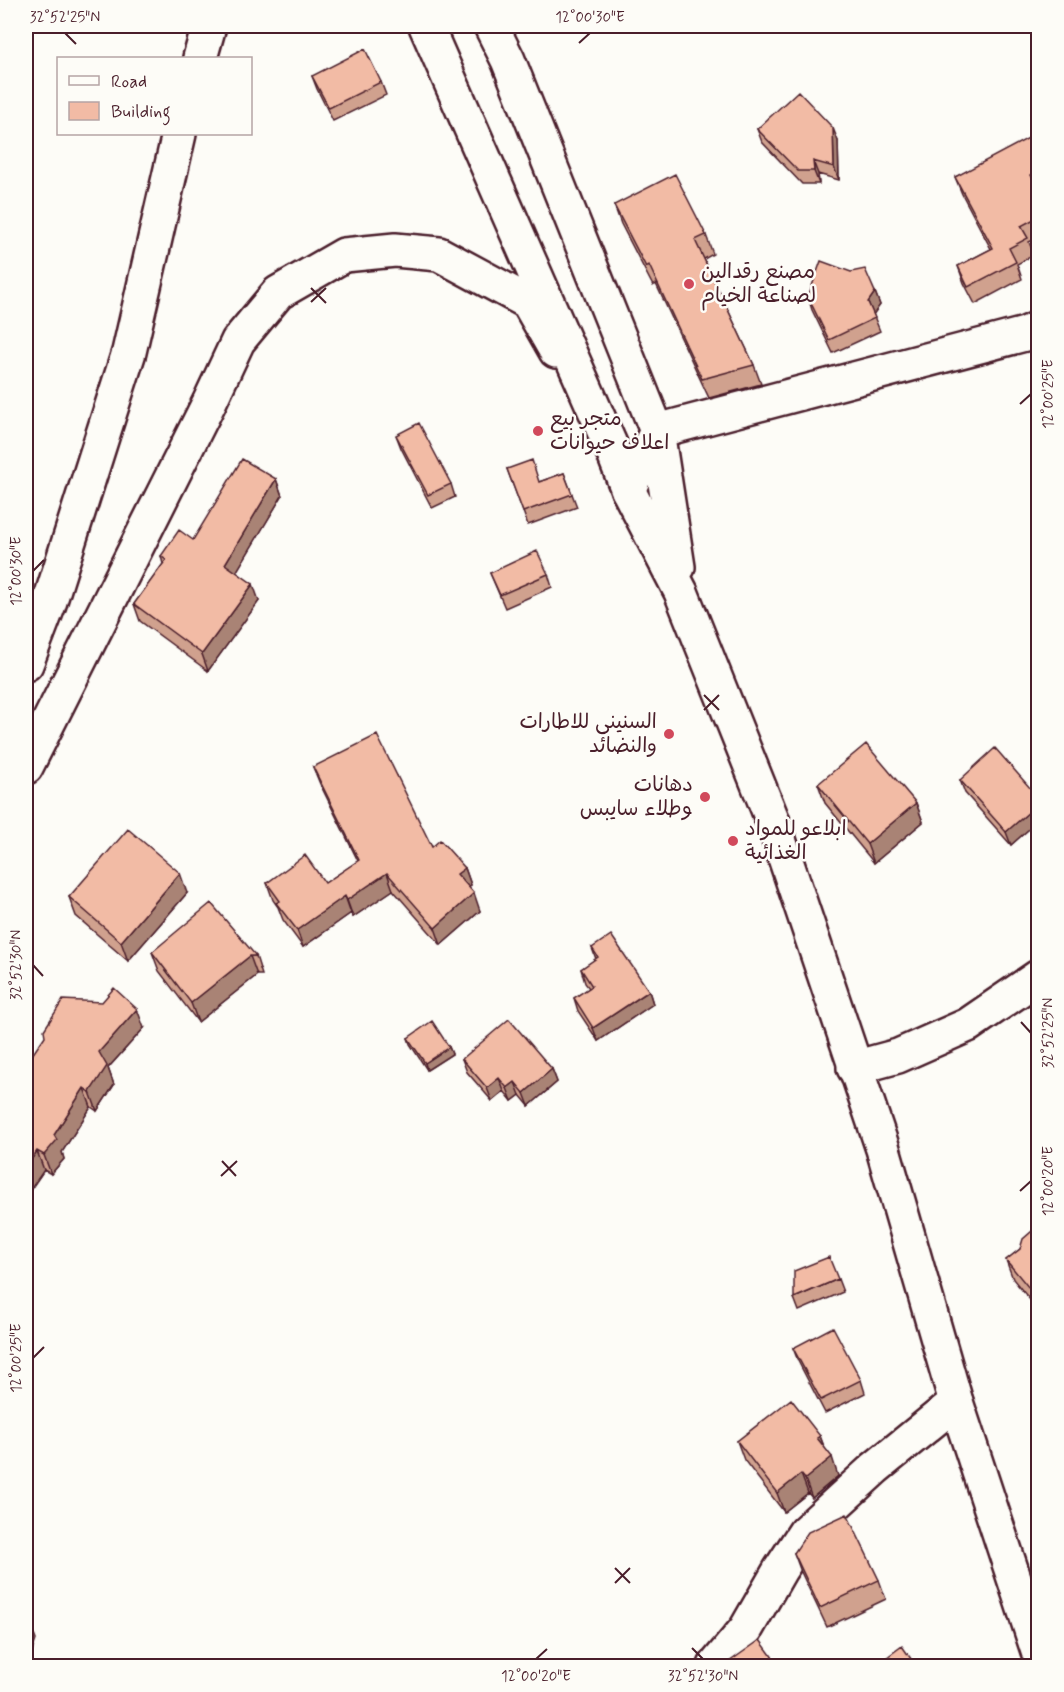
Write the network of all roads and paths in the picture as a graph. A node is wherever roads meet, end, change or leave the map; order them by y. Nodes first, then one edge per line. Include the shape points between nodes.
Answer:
1 (186, 26) edge
2 (209, 26) edge
3 (426, 26) edge
4 (491, 26) edge
5 (184, 57) edge
6 (200, 57) edge
7 (179, 135) edge
8 (1038, 328) edge
9 (657, 431) junction
10 (612, 449) junction
11 (628, 490) junction
12 (681, 592) junction
13 (26, 664) edge
14 (26, 767) edge
15 (1038, 976) edge
16 (854, 1068) junction
17 (956, 1402) junction
18 (1038, 1652) edge
19 (715, 1666) edge

1 - 5 street
2 - 6 street
3 - 10 street
4 - 9 street
7 - 13 street via 129,352 49,604
8 - 9 street
9 - 11 street
9 - 12 street
10 - 11 street
10 - 14 street via 528,302 439,254 395,250 344,255 278,293 238,341
11 - 12 street
12 - 16 street via 772,819
15 - 16 street via 968,1025 898,1056
16 - 17 street via 883,1149
17 - 18 street
17 - 19 street via 805,1532 746,1629

